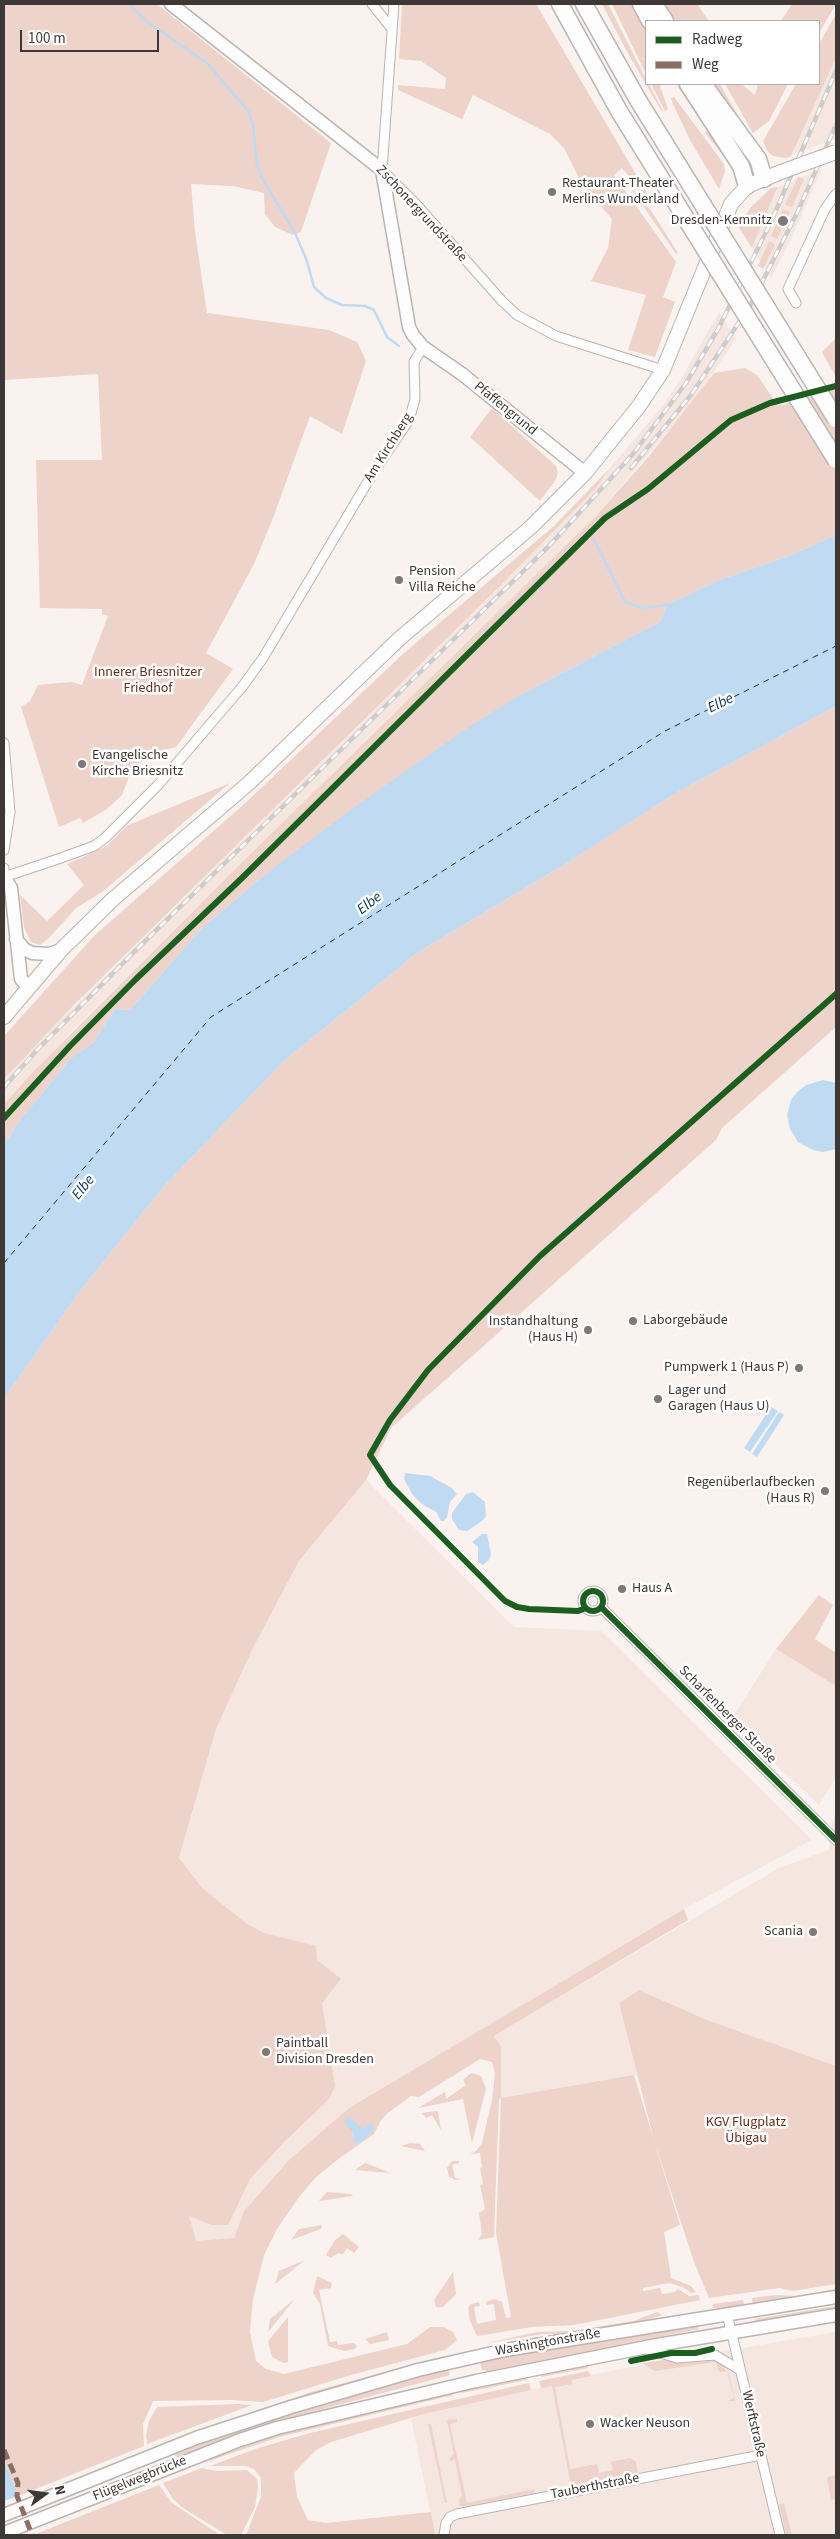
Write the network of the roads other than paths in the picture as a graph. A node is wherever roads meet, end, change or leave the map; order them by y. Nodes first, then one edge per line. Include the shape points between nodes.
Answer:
1 (171, 4) edge
2 (372, 4) edge
3 (394, 4) edge
4 (560, 4) edge
5 (584, 4) edge
6 (641, 4) edge
7 (654, 4) edge
8 (649, 20) edge
9 (664, 20) edge
10 (392, 29) junction
11 (689, 85) edge
12 (704, 85) edge
13 (836, 152) edge
14 (382, 170) junction
15 (764, 179) junction
16 (747, 186) junction
17 (836, 194) edge
18 (796, 303) dead end
19 (422, 347) junction
20 (664, 370) junction
21 (836, 419) edge
22 (836, 460) edge
23 (585, 473) junction
24 (4, 743) edge
25 (4, 850) edge
26 (4, 868) edge
27 (4, 877) edge
28 (9, 910) edge
29 (16, 939) junction
30 (61, 950) junction
31 (29, 988) junction
32 (4, 1017) edge
33 (602, 1607) dead end
34 (836, 1840) edge
35 (836, 2297) edge
36 (727, 2314) junction
37 (836, 2315) edge
38 (732, 2332) junction
39 (647, 2349) junction
40 (740, 2370) junction
41 (264, 2415) joint
42 (277, 2428) joint
43 (761, 2455) junction
44 (4, 2515) edge
45 (4, 2533) edge
46 (444, 2535) edge
47 (780, 2535) edge

1 - 14 main road, Zschonergrundstraße
2 - 10 street
3 - 10 street
4 - 22 highway, bridge via 619,111
5 - 21 highway, bridge via 638,100
6 - 8 highway
7 - 9 highway
10 - 14 street
11 - 16 highway via 741,166
12 - 15 highway via 758,159
13 - 15 main road, bridge
14 - 19 main road via 409,327
14 - 20 street, Zschonergrundstraße via 517,315 556,336
15 - 16 main road
16 - 20 main road via 731,204
17 - 18 street via 825,208 788,289
19 - 23 main road, Pfaffengrund via 462,374
19 - 27 street, Am Kirchberg via 414,362 413,410 402,432 373,473 263,658 242,687 160,784 94,846
20 - 23 main road
23 - 30 main road via 531,527 399,640 279,756 119,894
24 - 25 street via 10,812
26 - 27 street
27 - 28 main road via 10,888
28 - 29 main road
29 - 30 main road via 32,953 50,954
29 - 31 main road via 21,979
30 - 31 main road
31 - 32 main road
33 - 34 street, Scharfenberger Straße
35 - 36 main road, Washingtonstraße
36 - 38 street, Werftstraße
36 - 41 main road, Washingtonstraße via 505,2350 372,2382
37 - 38 main road, Washingtonstraße
38 - 39 main road, Washingtonstraße
38 - 40 street, Werftstraße
39 - 40 street, Washingtonstraße via 677,2358 715,2355
39 - 42 main road, Washingtonstraße via 449,2386
40 - 43 street, Werftstraße
41 - 44 main road, Flügelwegbrücke
42 - 45 main road, Flügelwegbrücke
43 - 46 street, Tauberthstraße via 457,2514 446,2522
43 - 47 street, Werftstraße

